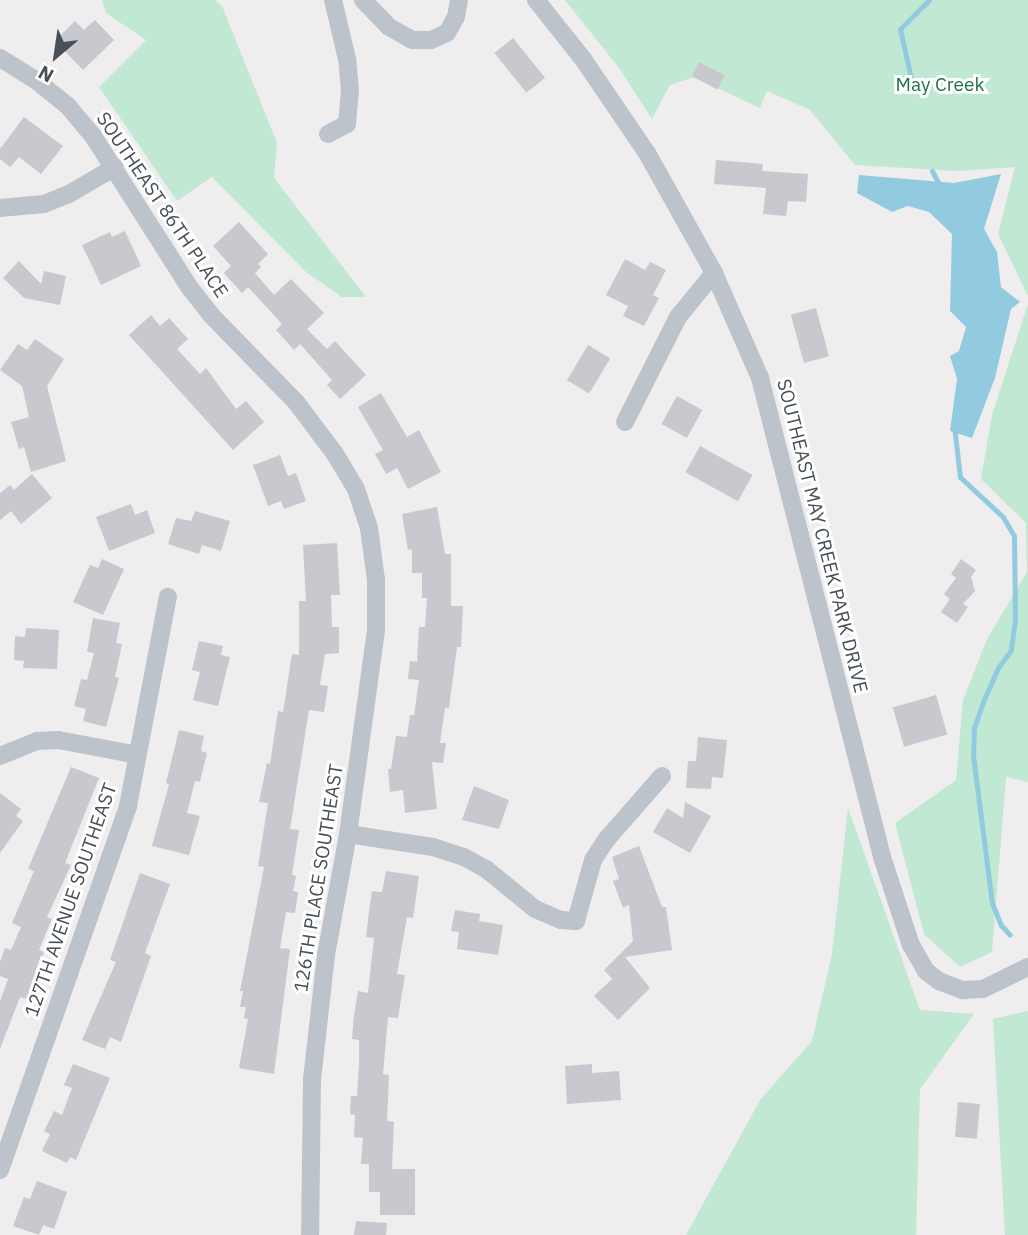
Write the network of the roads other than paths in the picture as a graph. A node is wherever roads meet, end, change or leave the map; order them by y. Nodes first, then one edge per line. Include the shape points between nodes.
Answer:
1 (332, 0) edge
2 (363, 0) edge
3 (459, 0) edge
4 (536, 0) edge
5 (0, 58) edge
6 (328, 134) dead end
7 (115, 167) junction
8 (0, 208) edge
9 (714, 273) junction
10 (625, 422) dead end
11 (369, 528) joint
12 (168, 597) dead end
13 (138, 755) junction
14 (0, 756) edge
15 (662, 776) dead end
16 (348, 834) junction
17 (1028, 967) edge
18 (1028, 979) edge
19 (997, 984) junction
20 (0, 1170) edge
21 (310, 1235) edge

1 - 6 street via 350,91 347,124
2 - 3 street via 389,27 412,40 431,40 447,33
4 - 9 street, SOUTHEAST MAY CREEK PARK DRIVE via 648,153
5 - 7 street, SOUTHEAST 86TH PLACE via 67,105
7 - 8 street via 44,204
7 - 11 street, SOUTHEAST 86TH PLACE via 190,288 296,402 335,454 356,489
9 - 10 street via 677,317
9 - 19 street, SOUTHEAST MAY CREEK PARK DRIVE via 774,422 882,857 911,944 926,971 950,987 983,989
11 - 16 street, 126TH PLACE SOUTHEAST via 376,630
12 - 13 street, 127TH AVENUE SOUTHEAST
13 - 14 street via 58,740 37,741
13 - 20 street, 127TH AVENUE SOUTHEAST via 128,806
15 - 16 street via 593,860 576,920 561,920 535,909 464,857 433,847
16 - 21 street, 126TH PLACE SOUTHEAST via 326,955 312,1079
17 - 19 street, SOUTHEAST MAY CREEK PARK DRIVE
18 - 19 street, SOUTHEAST MAY CREEK PARK DRIVE

